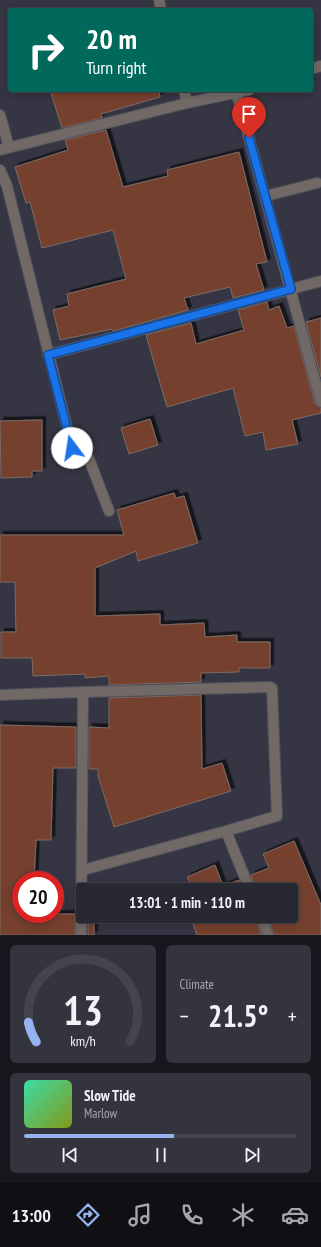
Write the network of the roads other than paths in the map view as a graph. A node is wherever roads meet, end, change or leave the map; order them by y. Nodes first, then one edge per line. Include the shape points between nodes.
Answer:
1 (185, 92) edge
2 (243, 92) edge
3 (237, 94) junction
4 (188, 103) junction
5 (0, 115) edge
6 (5, 148) edge
7 (0, 170) edge
8 (317, 183) dead end
9 (266, 196) junction
10 (321, 281) edge
11 (291, 289) junction
12 (48, 355) junction
13 (321, 402) edge
14 (109, 511) dead end
15 (83, 692) junction
16 (0, 696) edge
17 (226, 831) junction
18 (83, 870) junction
19 (247, 883) edge
20 (264, 923) edge
21 (81, 935) edge
22 (268, 935) edge

1 - 4 street
2 - 3 street
3 - 4 street
3 - 9 street
4 - 6 street
5 - 6 street
7 - 12 street via 7,186
8 - 9 street
9 - 11 street
10 - 11 street
11 - 12 street
11 - 13 street
12 - 14 street via 72,448 89,459
15 - 16 street
15 - 17 street via 272,688 276,816
15 - 18 street
17 - 18 street
17 - 19 street
18 - 21 street
20 - 22 street

